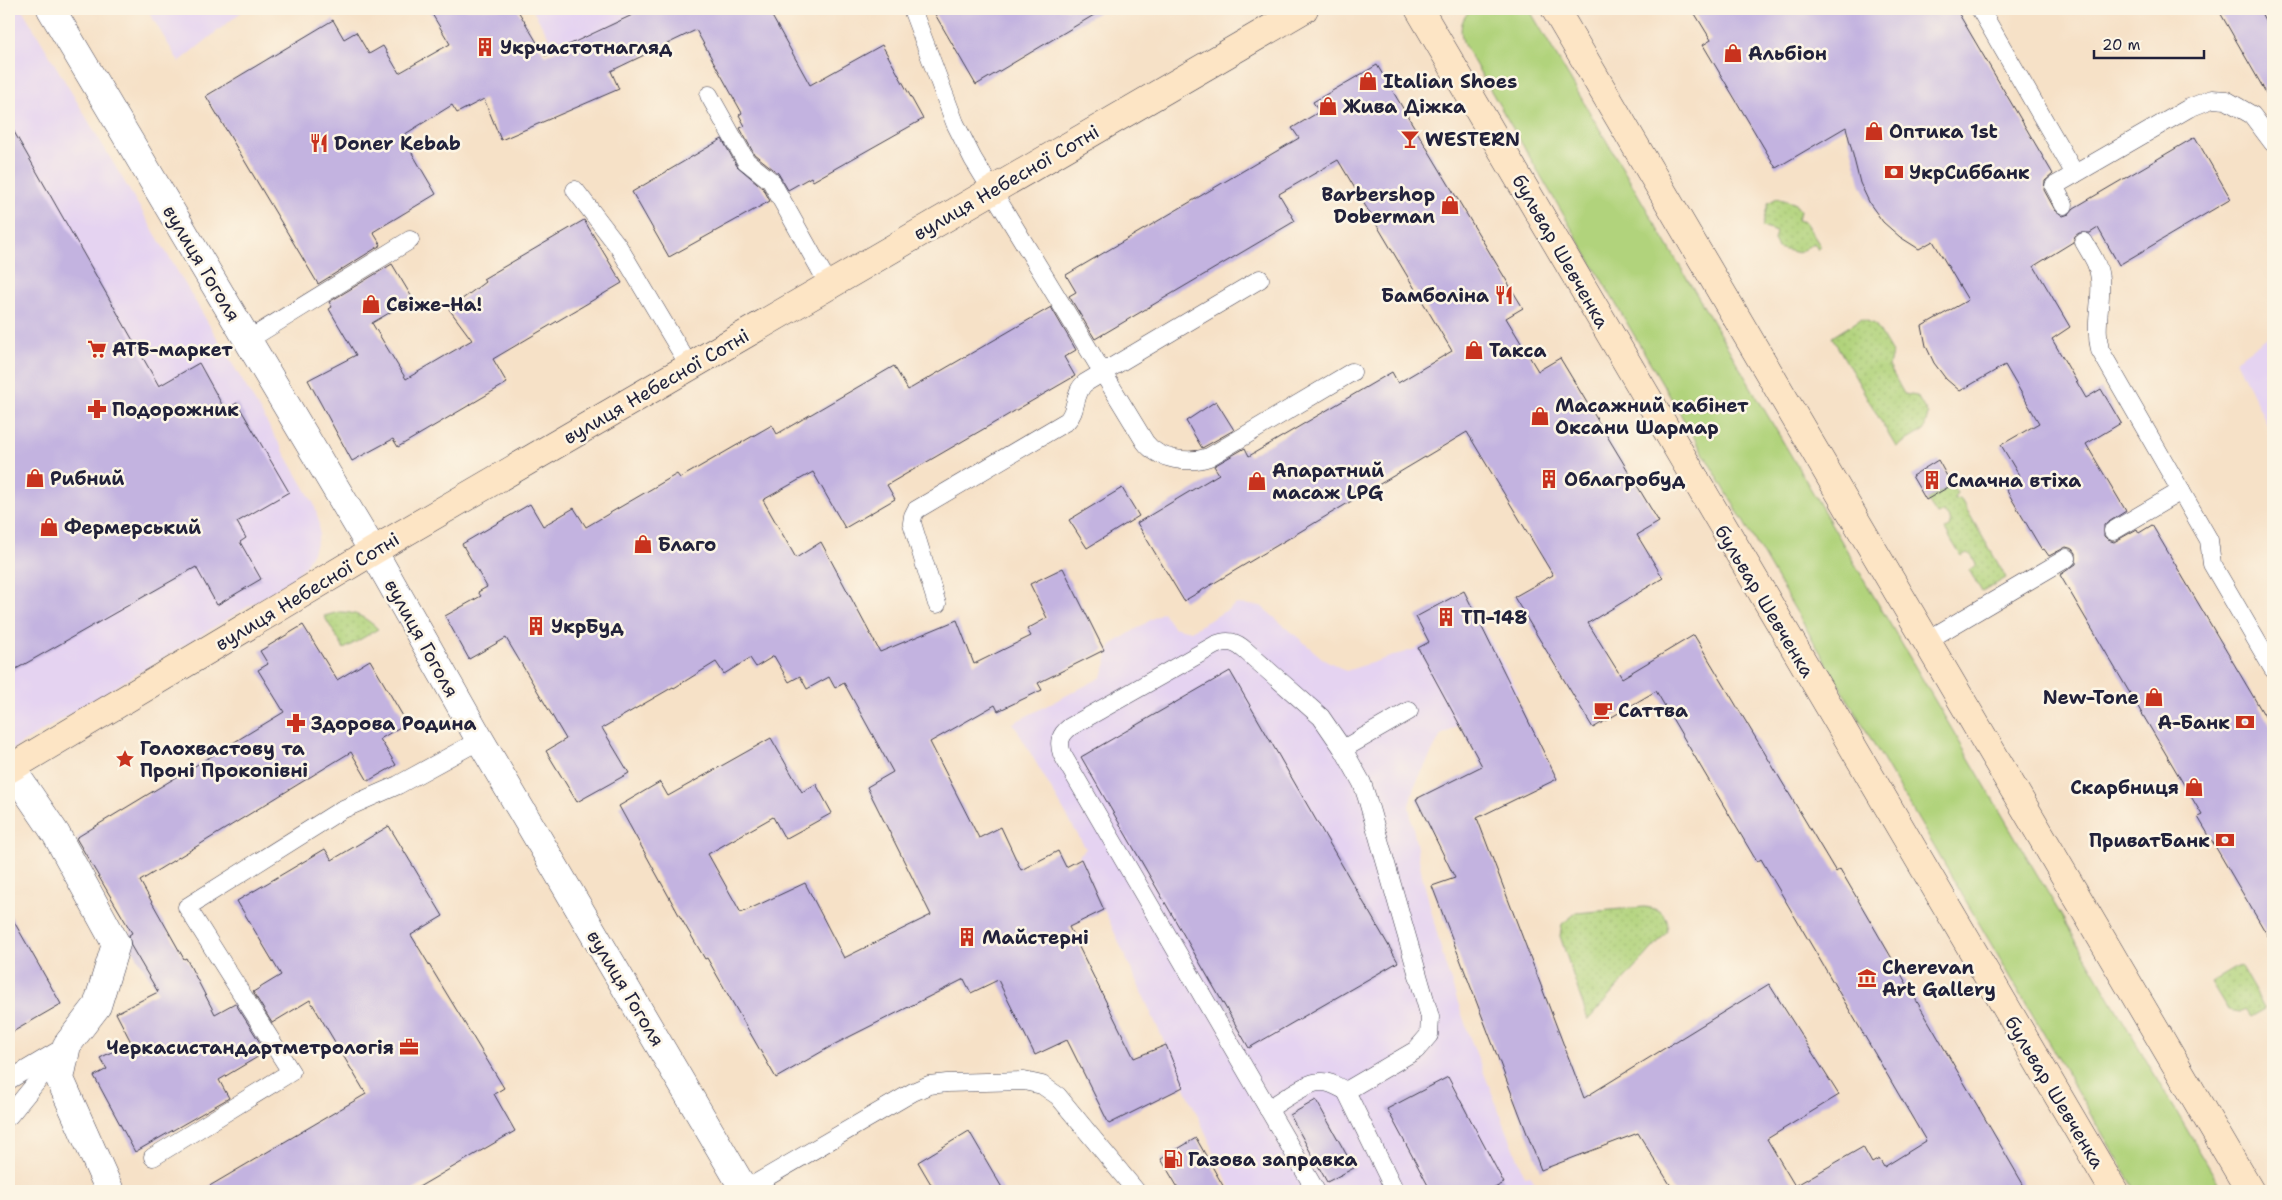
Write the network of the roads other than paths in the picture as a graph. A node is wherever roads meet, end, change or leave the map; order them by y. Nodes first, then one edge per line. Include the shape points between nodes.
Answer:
1 (51, 9) edge
2 (912, 9) edge
3 (1304, 9) edge
4 (1419, 9) edge
5 (1555, 9) edge
6 (1980, 9) edge
7 (709, 95) dead end
8 (2273, 144) edge
9 (2074, 174) junction
10 (575, 190) dead end
11 (991, 191) junction
12 (2064, 205) dead end
13 (410, 240) dead end
14 (2084, 242) dead end
15 (1260, 279) dead end
16 (829, 285) junction
17 (248, 340) junction
18 (690, 367) junction
19 (1102, 372) junction
20 (1352, 372) dead end
21 (2181, 491) junction
22 (2113, 531) dead end
23 (373, 551) junction
24 (2067, 558) dead end
25 (937, 604) dead end
26 (1926, 641) junction
27 (2273, 669) edge
28 (1409, 711) dead end
29 (480, 740) junction
30 (1343, 749) junction
31 (10, 769) edge
32 (67, 1045) junction
33 (9, 1080) edge
34 (1346, 1091) junction
35 (1268, 1109) junction
36 (9, 1116) edge
37 (153, 1157) dead end
38 (110, 1191) edge
39 (744, 1191) edge
40 (1136, 1191) edge
41 (1316, 1191) edge
42 (1396, 1191) edge
43 (2114, 1191) edge
44 (2250, 1191) edge

1 - 17 street, вулиця Гоголя
2 - 11 lane via 955,123
3 - 11 main road, вулиця Небесної Сотні
4 - 43 main road, бульвар Шевченка
5 - 26 main road
6 - 9 lane
7 - 16 lane via 746,161 771,181
8 - 9 lane via 2252,115 2226,100 2212,99 2189,108
9 - 12 lane via 2054,186
10 - 18 lane via 618,246
11 - 16 main road, вулиця Небесної Сотні
11 - 19 lane
13 - 17 lane
14 - 21 lane via 2100,279 2097,329 2100,350
15 - 19 lane
16 - 18 main road, вулиця Небесної Сотні
17 - 23 street, вулиця Гоголя
18 - 23 main road, вулиця Небесної Сотні
19 - 20 lane via 1153,451 1190,460 1210,457
19 - 25 lane via 1080,387 1072,416 1067,420 916,510 912,523
21 - 22 lane
21 - 27 lane via 2210,540 2212,564
23 - 29 street, вулиця Гоголя
23 - 31 main road, вулиця Небесної Сотні
24 - 26 lane
26 - 44 main road
28 - 30 lane
29 - 37 lane via 398,785 341,810 187,907 291,1072
29 - 39 street, вулиця Гоголя
30 - 34 lane via 1368,798 1431,1026 1429,1035 1416,1050
30 - 35 lane via 1321,717 1246,650 1231,641 1215,645 1078,722 1060,739 1062,754
31 - 32 street, вулиця Небесної Сотні via 56,834 116,944 97,1006
32 - 33 lane
32 - 36 lane
32 - 38 street, вулиця Небесної Сотні via 60,1079
34 - 35 lane via 1331,1083 1311,1084
34 - 42 lane
35 - 41 lane
39 - 40 lane via 929,1085 1024,1081 1042,1085 1058,1096

